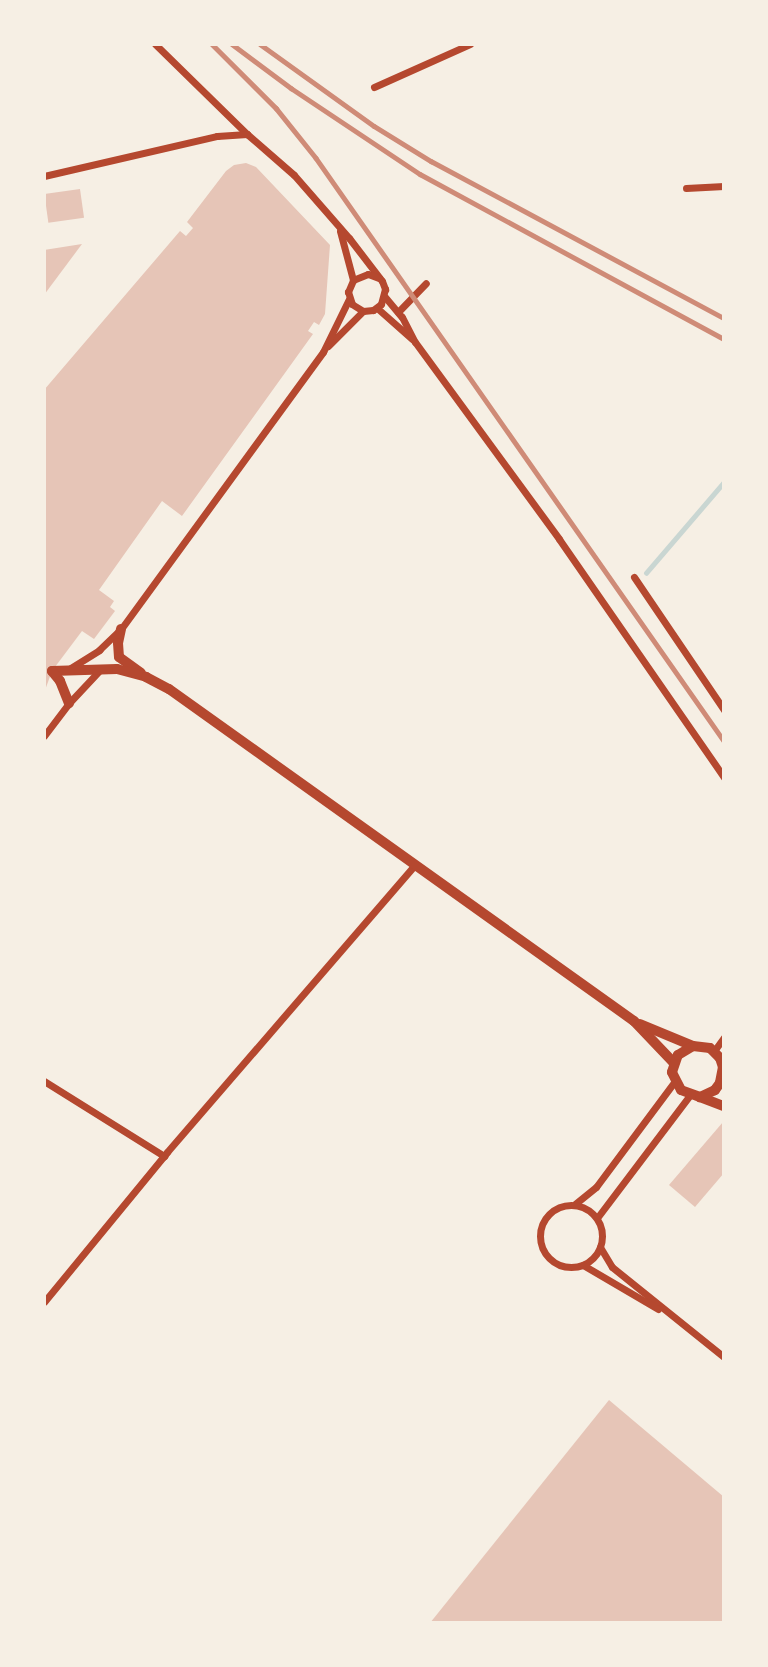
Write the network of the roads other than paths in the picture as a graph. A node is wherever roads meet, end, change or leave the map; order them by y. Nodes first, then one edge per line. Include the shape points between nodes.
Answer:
1 (155, 44) edge
2 (470, 44) edge
3 (374, 87) dead end
4 (247, 134) junction
5 (44, 176) edge
6 (724, 186) edge
7 (686, 188) dead end
8 (338, 224) junction
9 (379, 278) junction
10 (353, 279) junction
11 (426, 283) dead end
12 (384, 297) junction
13 (349, 299) junction
14 (377, 308) junction
15 (363, 311) junction
16 (398, 312) junction
17 (415, 342) junction
18 (323, 352) junction
19 (634, 577) dead end
20 (121, 629) junction
21 (103, 668) junction
22 (68, 670) junction
23 (146, 677) junction
24 (69, 703) junction
25 (724, 710) edge
26 (44, 736) edge
27 (724, 777) edge
28 (414, 866) junction
29 (634, 1021) junction
30 (724, 1037) edge
31 (693, 1046) junction
32 (714, 1051) junction
33 (674, 1063) junction
34 (724, 1076) edge
35 (44, 1081) edge
36 (675, 1081) junction
37 (695, 1096) junction
38 (724, 1106) edge
39 (164, 1156) junction
40 (575, 1204) junction
41 (597, 1218) junction
42 (600, 1247) junction
43 (583, 1265) junction
44 (44, 1302) edge
45 (680, 1322) junction
46 (724, 1357) edge

1 - 4 street
2 - 3 street
4 - 5 street via 217,136
4 - 8 street via 294,175
6 - 7 street
8 - 9 street
8 - 10 street
9 - 10 street via 368,274
9 - 12 street
10 - 13 street
11 - 16 street
12 - 14 street
12 - 16 street
13 - 15 street
13 - 18 street
14 - 15 street
14 - 17 street
15 - 18 street
16 - 17 street
17 - 27 street
18 - 20 street
19 - 25 street
20 - 22 street
20 - 23 main road via 120,657
21 - 22 main road
21 - 23 main road
21 - 24 street
22 - 24 main road via 52,671
23 - 28 main road
24 - 26 street
28 - 29 main road
28 - 39 street
29 - 31 main road
29 - 33 main road
30 - 32 street
31 - 32 main road
31 - 33 main road
32 - 34 main road
33 - 36 main road
34 - 37 main road via 715,1090
35 - 39 street
36 - 37 main road
36 - 40 street via 596,1187
37 - 38 main road
37 - 41 street
39 - 44 street
40 - 41 street
40 - 43 street via 547,1214 541,1223 540,1244 559,1265
41 - 42 street
42 - 43 street
42 - 45 street via 612,1267
43 - 45 street
45 - 46 street

